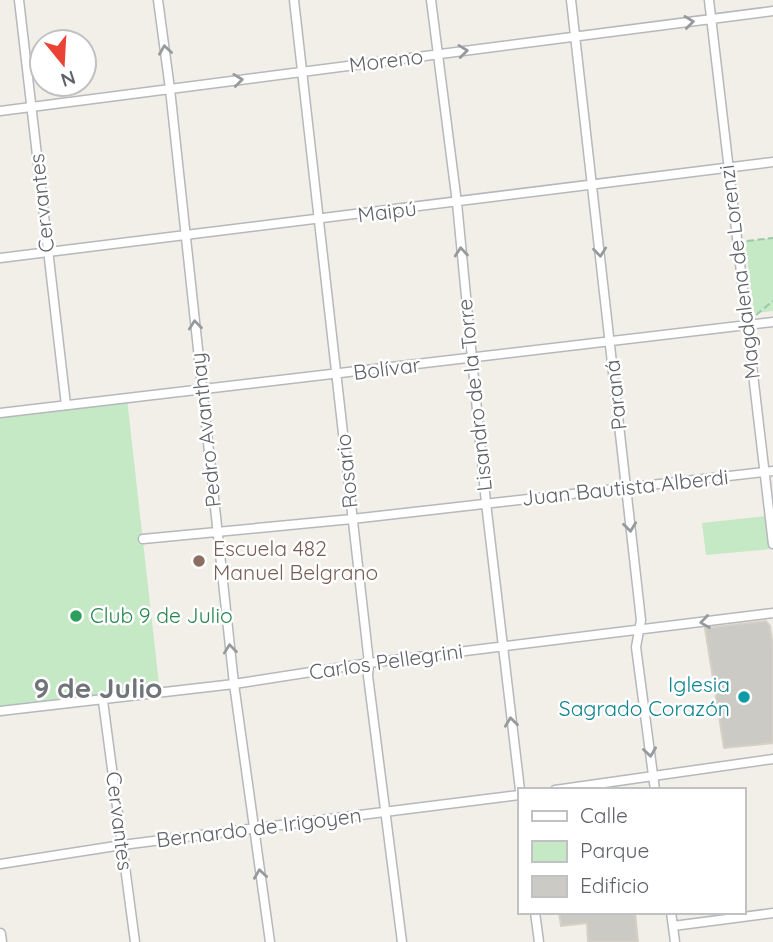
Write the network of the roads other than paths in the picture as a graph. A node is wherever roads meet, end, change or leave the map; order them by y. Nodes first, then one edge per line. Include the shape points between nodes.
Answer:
1 (19, 0) edge
2 (158, 0) edge
3 (294, 0) edge
4 (431, 0) edge
5 (571, 0) edge
6 (709, 0) edge
7 (773, 11) edge
8 (710, 19) junction
9 (575, 37) junction
10 (438, 54) junction
11 (302, 72) junction
12 (170, 89) junction
13 (32, 107) junction
14 (0, 111) edge
15 (773, 162) edge
16 (727, 168) junction
17 (592, 184) junction
18 (457, 203) junction
19 (318, 220) junction
20 (186, 236) junction
21 (47, 251) junction
22 (0, 258) edge
23 (773, 322) edge
24 (746, 326) junction
25 (610, 342) junction
26 (471, 359) junction
27 (336, 375) junction
28 (202, 390) junction
29 (66, 405) junction
30 (0, 413) edge
31 (769, 471) edge
32 (625, 488) junction
33 (486, 503) junction
34 (352, 519) junction
35 (217, 532) junction
36 (143, 540) dead end
37 (773, 544) edge
38 (773, 613) edge
39 (639, 631) junction
40 (502, 647) junction
41 (369, 663) junction
42 (234, 684) junction
43 (103, 701) junction
44 (0, 711) edge
45 (773, 759) edge
46 (653, 776) junction
47 (520, 788) edge
48 (569, 788) edge
49 (655, 788) edge
50 (518, 792) edge
51 (386, 811) junction
52 (254, 828) junction
53 (122, 845) junction
54 (0, 864) edge
55 (773, 913) edge
56 (535, 914) edge
57 (671, 914) edge
58 (673, 926) junction
59 (0, 934) edge
60 (1, 942) edge
61 (135, 942) edge
62 (270, 942) edge
63 (402, 942) edge
64 (533, 942) edge
65 (539, 942) edge
66 (675, 942) edge

1 - 13 street, Cervantes
12 -> 2 street, Pedro Avanthay
3 - 11 street, Rosario
4 - 10 street, Lisandro de la Torre
5 - 9 street, Paraná
6 - 8 street, Magdalena de Lorenzi
7 - 8 street, Moreno
9 -> 8 street, Moreno
8 - 16 street, Magdalena de Lorenzi
10 -> 9 street, Moreno
9 - 17 street, Paraná
10 - 11 street, Moreno
10 - 18 street, Lisandro de la Torre
12 -> 11 street, Moreno
11 - 19 street, Rosario
12 - 13 street, Moreno
12 - 20 street, Pedro Avanthay
13 - 14 street, Moreno
13 - 21 street, Cervantes
15 - 16 street, Maipú
16 - 17 street, Maipú
16 - 24 street, Magdalena de Lorenzi
17 - 18 street, Maipú
17 -> 25 street, Paraná
18 - 19 street, Maipú
26 -> 18 street, Lisandro de la Torre
19 - 20 street, Maipú
19 - 27 street, Rosario
20 - 21 street, Maipú
28 -> 20 street, Pedro Avanthay
21 - 22 street, Maipú
21 - 29 street, Cervantes
23 - 24 street, Bolívar
24 - 25 street, Bolívar
24 - 31 street, Magdalena de Lorenzi
25 - 26 street, Bolívar
25 - 32 street, Paraná
26 - 27 street, Bolívar
26 - 33 street, Lisandro de la Torre
27 - 28 street, Bolívar
27 - 34 street, Rosario
28 - 29 street, Bolívar
28 - 35 street, Pedro Avanthay
29 - 30 street, Bolívar
31 - 32 street, Juan Bautista Alberdi
31 - 37 street, Magdalena de Lorenzi
32 - 33 street, Juan Bautista Alberdi
32 -> 39 street, Paraná via 642,620
33 - 34 street, Juan Bautista Alberdi
33 - 40 street, Lisandro de la Torre
34 - 35 street, Juan Bautista Alberdi
34 - 41 street, Rosario
35 - 36 street, Juan Bautista Alberdi
42 -> 35 street, Pedro Avanthay
38 -> 39 street, Carlos Pellegrini
39 - 40 street, Carlos Pellegrini
39 -> 46 street, Paraná via 636,647
40 - 41 street, Carlos Pellegrini
47 -> 40 street, Lisandro de la Torre
41 - 42 street, Carlos Pellegrini
41 - 51 street, Rosario
42 - 43 street, Carlos Pellegrini
42 - 52 street, Pedro Avanthay
43 - 44 street, Carlos Pellegrini
43 - 53 street, Cervantes
45 - 46 street
46 - 48 street
46 - 49 street, Paraná
50 - 51 street, Bernardo de Irigoyen
51 - 52 street, Bernardo de Irigoyen
51 - 63 street, Rosario
52 - 53 street, Bernardo de Irigoyen
62 -> 52 street, Pedro Avanthay
53 - 54 street, Bernardo de Irigoyen
53 - 61 street, Cervantes
55 - 58 street
56 - 65 street
57 - 58 street
58 - 66 street
59 - 60 street
64 - 65 street

